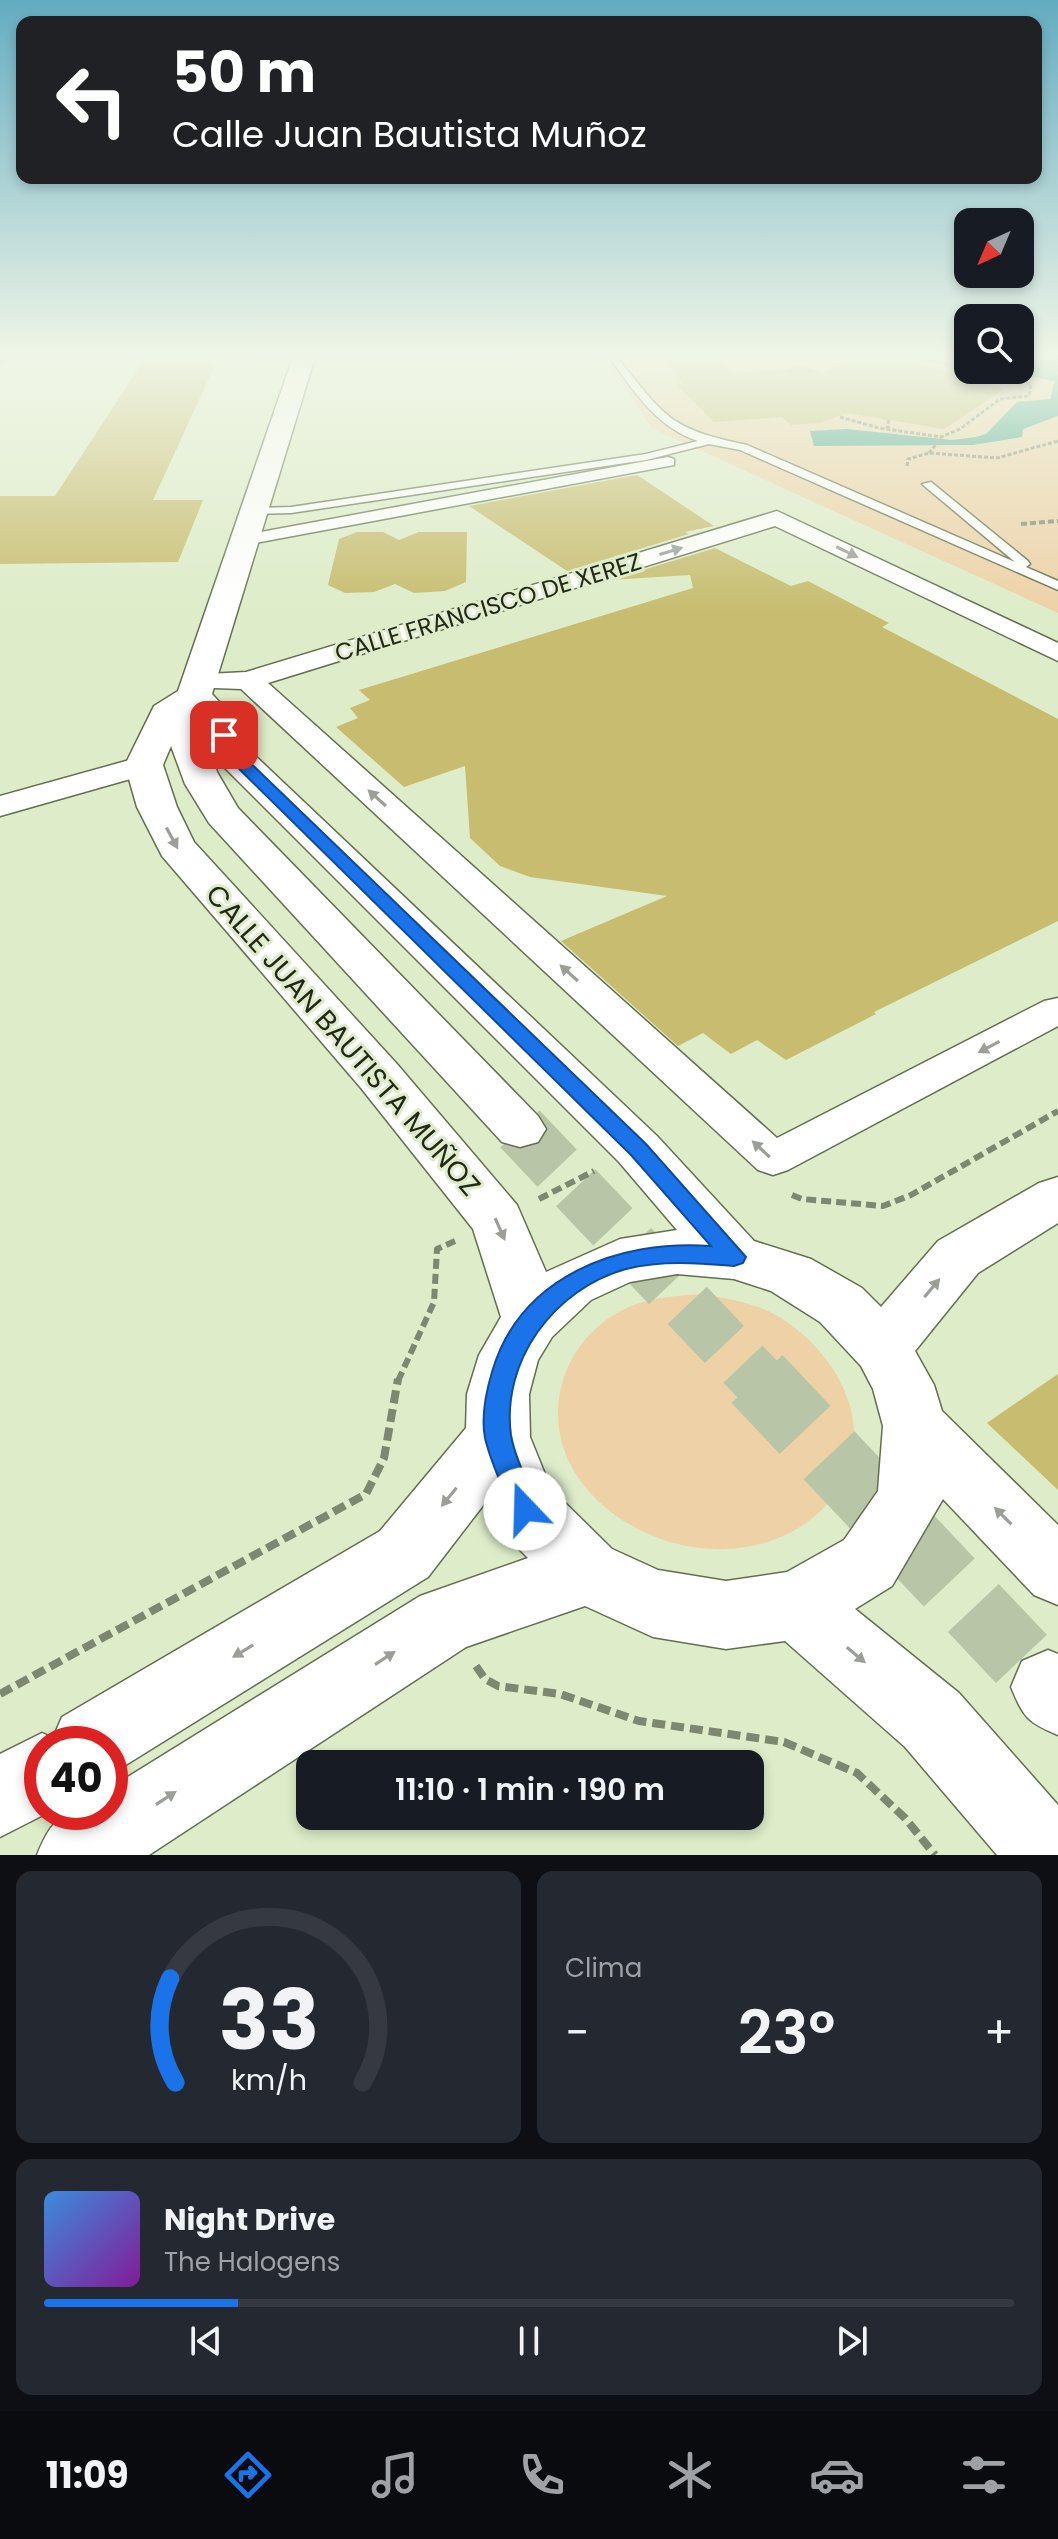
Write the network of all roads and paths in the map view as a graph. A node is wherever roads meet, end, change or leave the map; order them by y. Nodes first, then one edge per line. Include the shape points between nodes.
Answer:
1 (277, 441) edge
2 (702, 441) edge
3 (938, 441) edge
4 (1058, 441) edge
5 (705, 442) junction
6 (929, 453) junction
7 (668, 462) dead end
8 (927, 484) joint
9 (254, 511) junction
10 (1058, 521) edge
11 (1016, 524) dead end
12 (244, 540) junction
13 (1042, 578) junction
14 (1058, 586) edge
15 (1058, 653) edge
16 (248, 680) junction
17 (196, 688) junction
18 (144, 765) junction
19 (0, 806) edge
20 (1058, 1010) edge
21 (1058, 1111) edge
22 (520, 1129) tunnel mouth
23 (608, 1164) dead end
24 (788, 1194) dead end
25 (1058, 1197) edge
26 (533, 1202) dead end
27 (469, 1234) dead end
28 (734, 1257) junction
29 (531, 1320) junction
30 (882, 1348) junction
31 (915, 1426) junction
32 (498, 1437) junction
33 (588, 1572) junction
34 (1058, 1572) edge
35 (797, 1605) junction
36 (470, 1658) dead end
37 (0, 1694) edge
38 (119, 1726) edge
39 (24, 1783) edge
40 (0, 1798) edge
41 (77, 1855) edge
42 (935, 1855) edge
43 (1049, 1855) edge

1 - 9 street
2 - 5 lane
3 - 6 path
4 - 6 path via 997,458
5 - 9 lane via 646,457 291,510
5 - 13 lane via 743,447
6 - 8 path via 908,459 907,471
7 - 12 street
8 - 13 lane
9 - 12 street
10 - 11 path
12 - 17 street
13 - 14 lane
16 -> 15 street, CALLE FRANCISCO DE XEREZ via 777,518
16 - 17 street, CALLE FRANCISCO DE XEREZ
20 -> 16 street via 773,1159
17 - 18 street via 167,714
17 - 22 street via 187,728 193,759 223,815
17 - 28 street via 231,753 638,1149
18 - 19 street
18 -> 29 street, CALLE JUAN BAUTISTA MUÑOZ via 176,847 379,1076 497,1220
21 - 24 path via 883,1206
23 - 26 path
30 -> 25 street via 958,1257
27 - 37 path via 437,1249 434,1302 399,1374 384,1458 366,1494
28 - 29 street via 677,1252 620,1261 571,1284
28 - 30 street via 791,1275 841,1305
29 - 32 street via 509,1355 498,1394
30 - 31 street via 903,1385
34 -> 31 street
31 - 35 street via 910,1499 868,1563
32 - 33 street via 525,1509
32 -> 38 street via 404,1554
33 - 35 street via 653,1603 726,1615
41 -> 33 street via 445,1620
35 -> 43 street via 932,1720
36 - 42 path via 485,1679 498,1686 560,1694 639,1721 784,1742 857,1773
39 - 40 street

